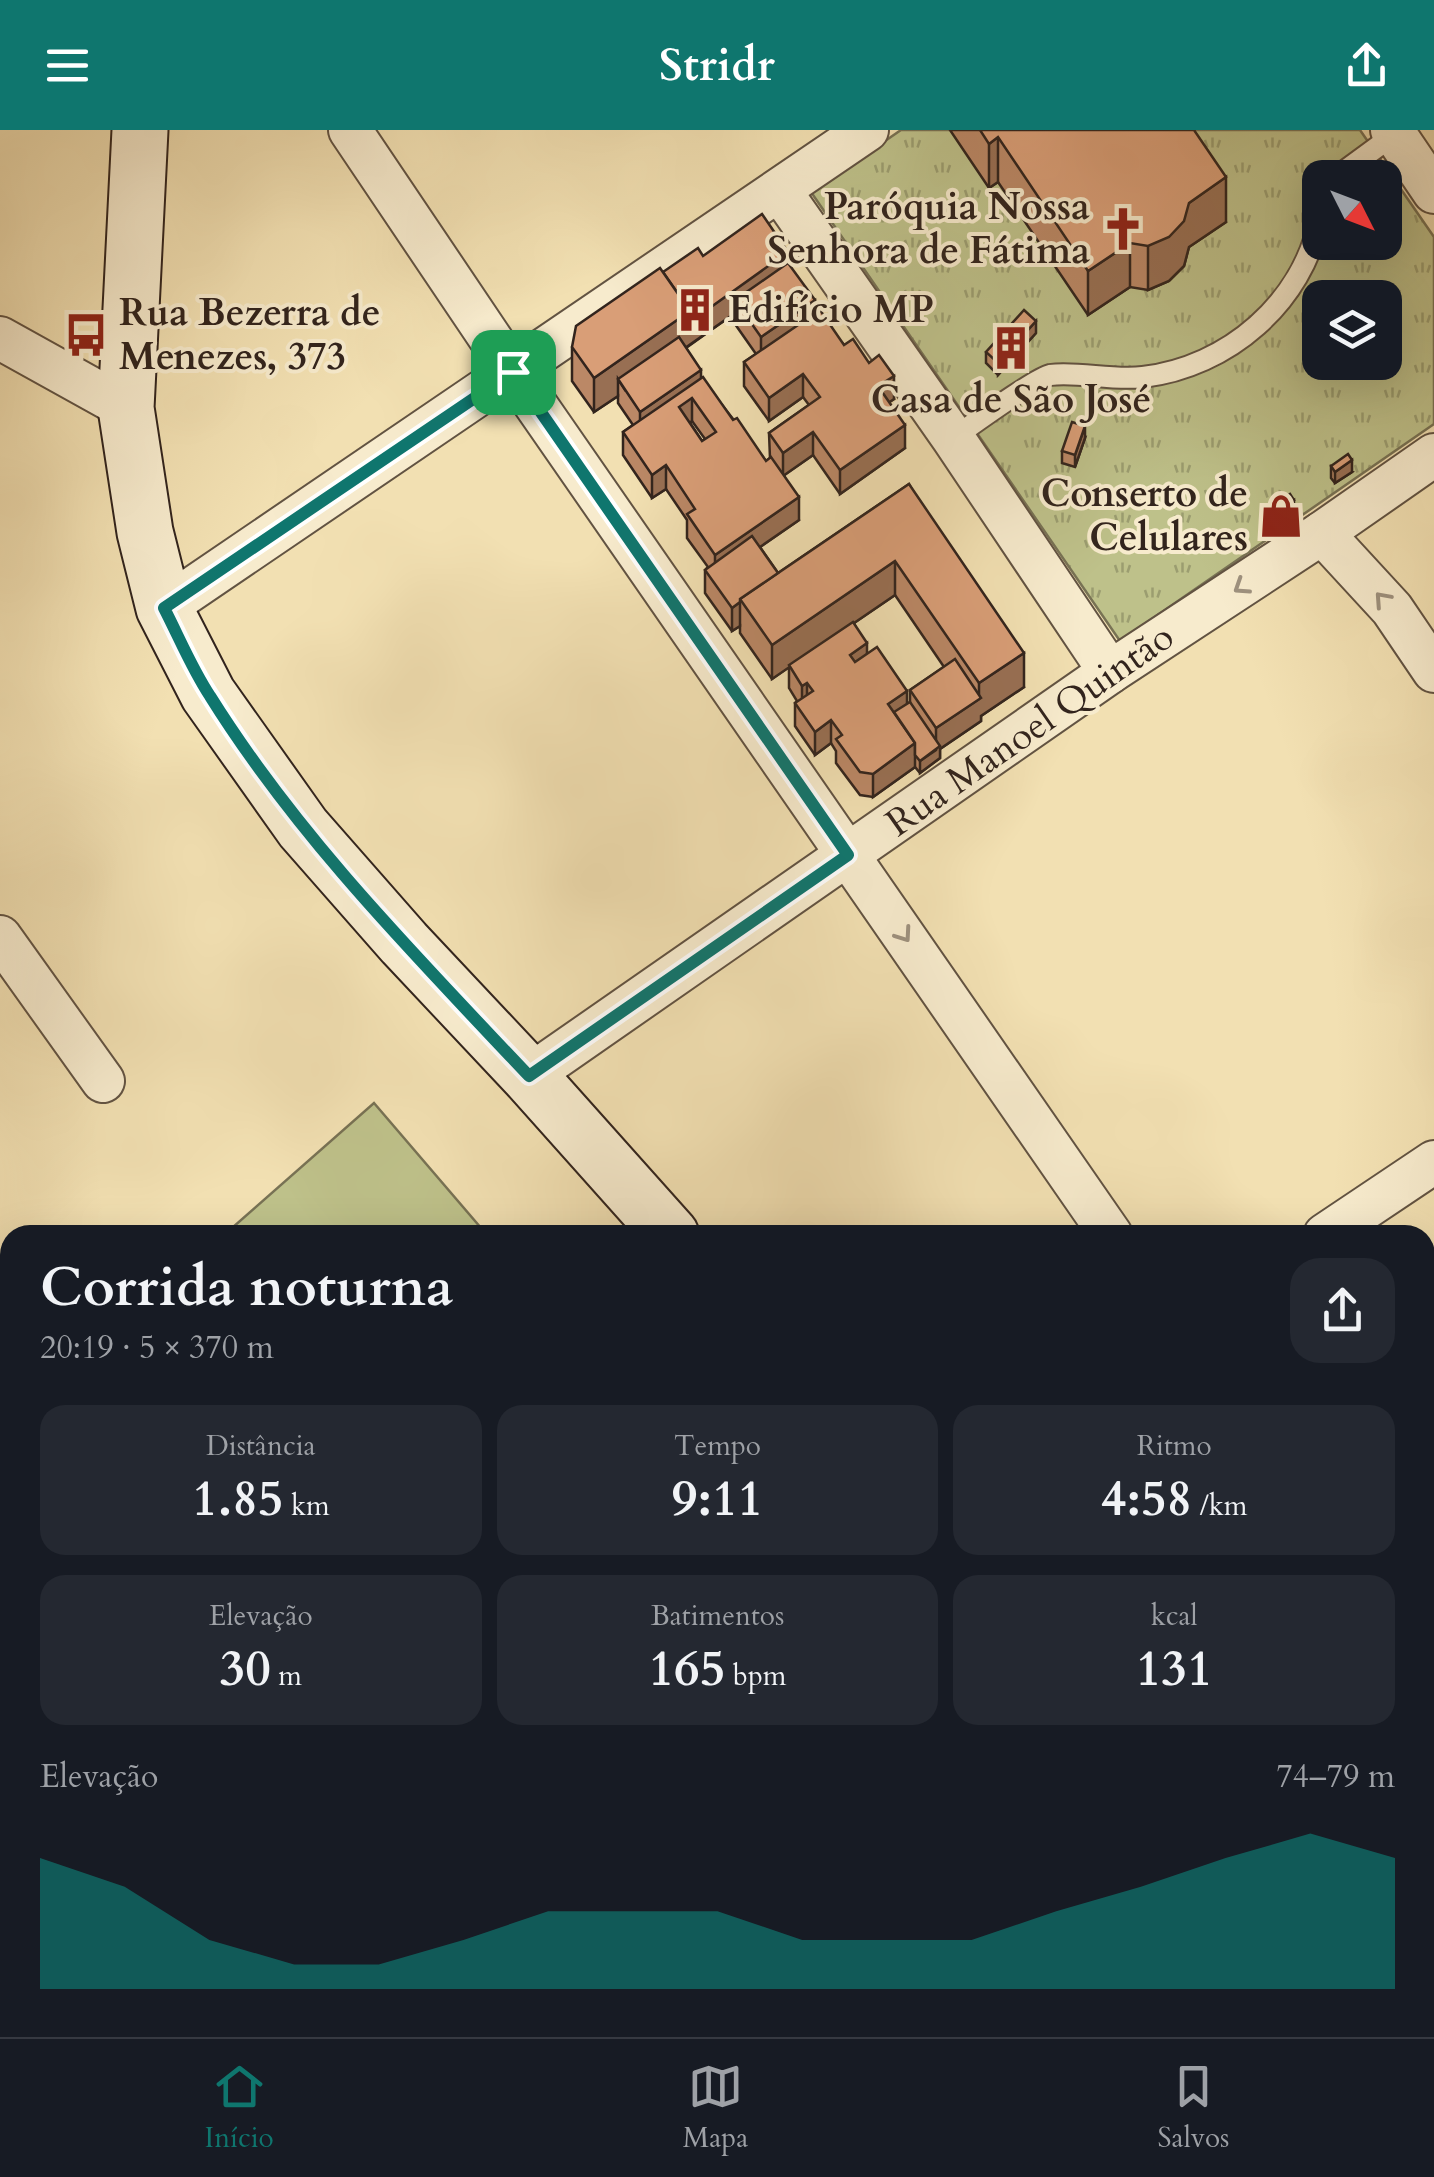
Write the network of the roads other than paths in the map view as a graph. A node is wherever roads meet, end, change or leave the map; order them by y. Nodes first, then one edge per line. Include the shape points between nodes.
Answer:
1 (140, 130) edge
2 (350, 130) edge
3 (866, 130) edge
4 (1394, 132) edge
5 (1358, 160) edge
6 (780, 190) junction
7 (1434, 192) edge
8 (1304, 260) edge
9 (0, 338) edge
10 (513, 372) junction
11 (126, 408) junction
12 (953, 438) junction
13 (1434, 455) edge
14 (1322, 533) junction
15 (164, 608) junction
16 (1434, 671) edge
17 (1110, 672) junction
18 (848, 855) junction
19 (0, 937) edge
20 (529, 1076) junction
21 (103, 1081) dead end
22 (1434, 1162) edge
23 (662, 1225) edge
24 (1104, 1225) edge
25 (1341, 1225) edge

1 - 11 street
2 - 10 street
3 - 6 street
4 - 5 lane
4 - 7 street
6 - 10 street
6 - 12 street
8 - 12 lane via 1272,312 1223,353 1188,369 1141,377 1048,375
9 - 11 street
10 - 15 street
10 - 18 street
11 - 15 street
12 - 17 street
13 - 14 street, Rua Manoel Quintão
16 -> 14 street via 1392,609
14 -> 17 street, Rua Manoel Quintão
15 - 20 street via 208,694 303,828
17 - 18 street, Rua Manoel Quintão
18 - 20 street, Rua Manoel Quintão
18 -> 24 street
19 - 21 street
20 - 23 street
22 - 25 street

